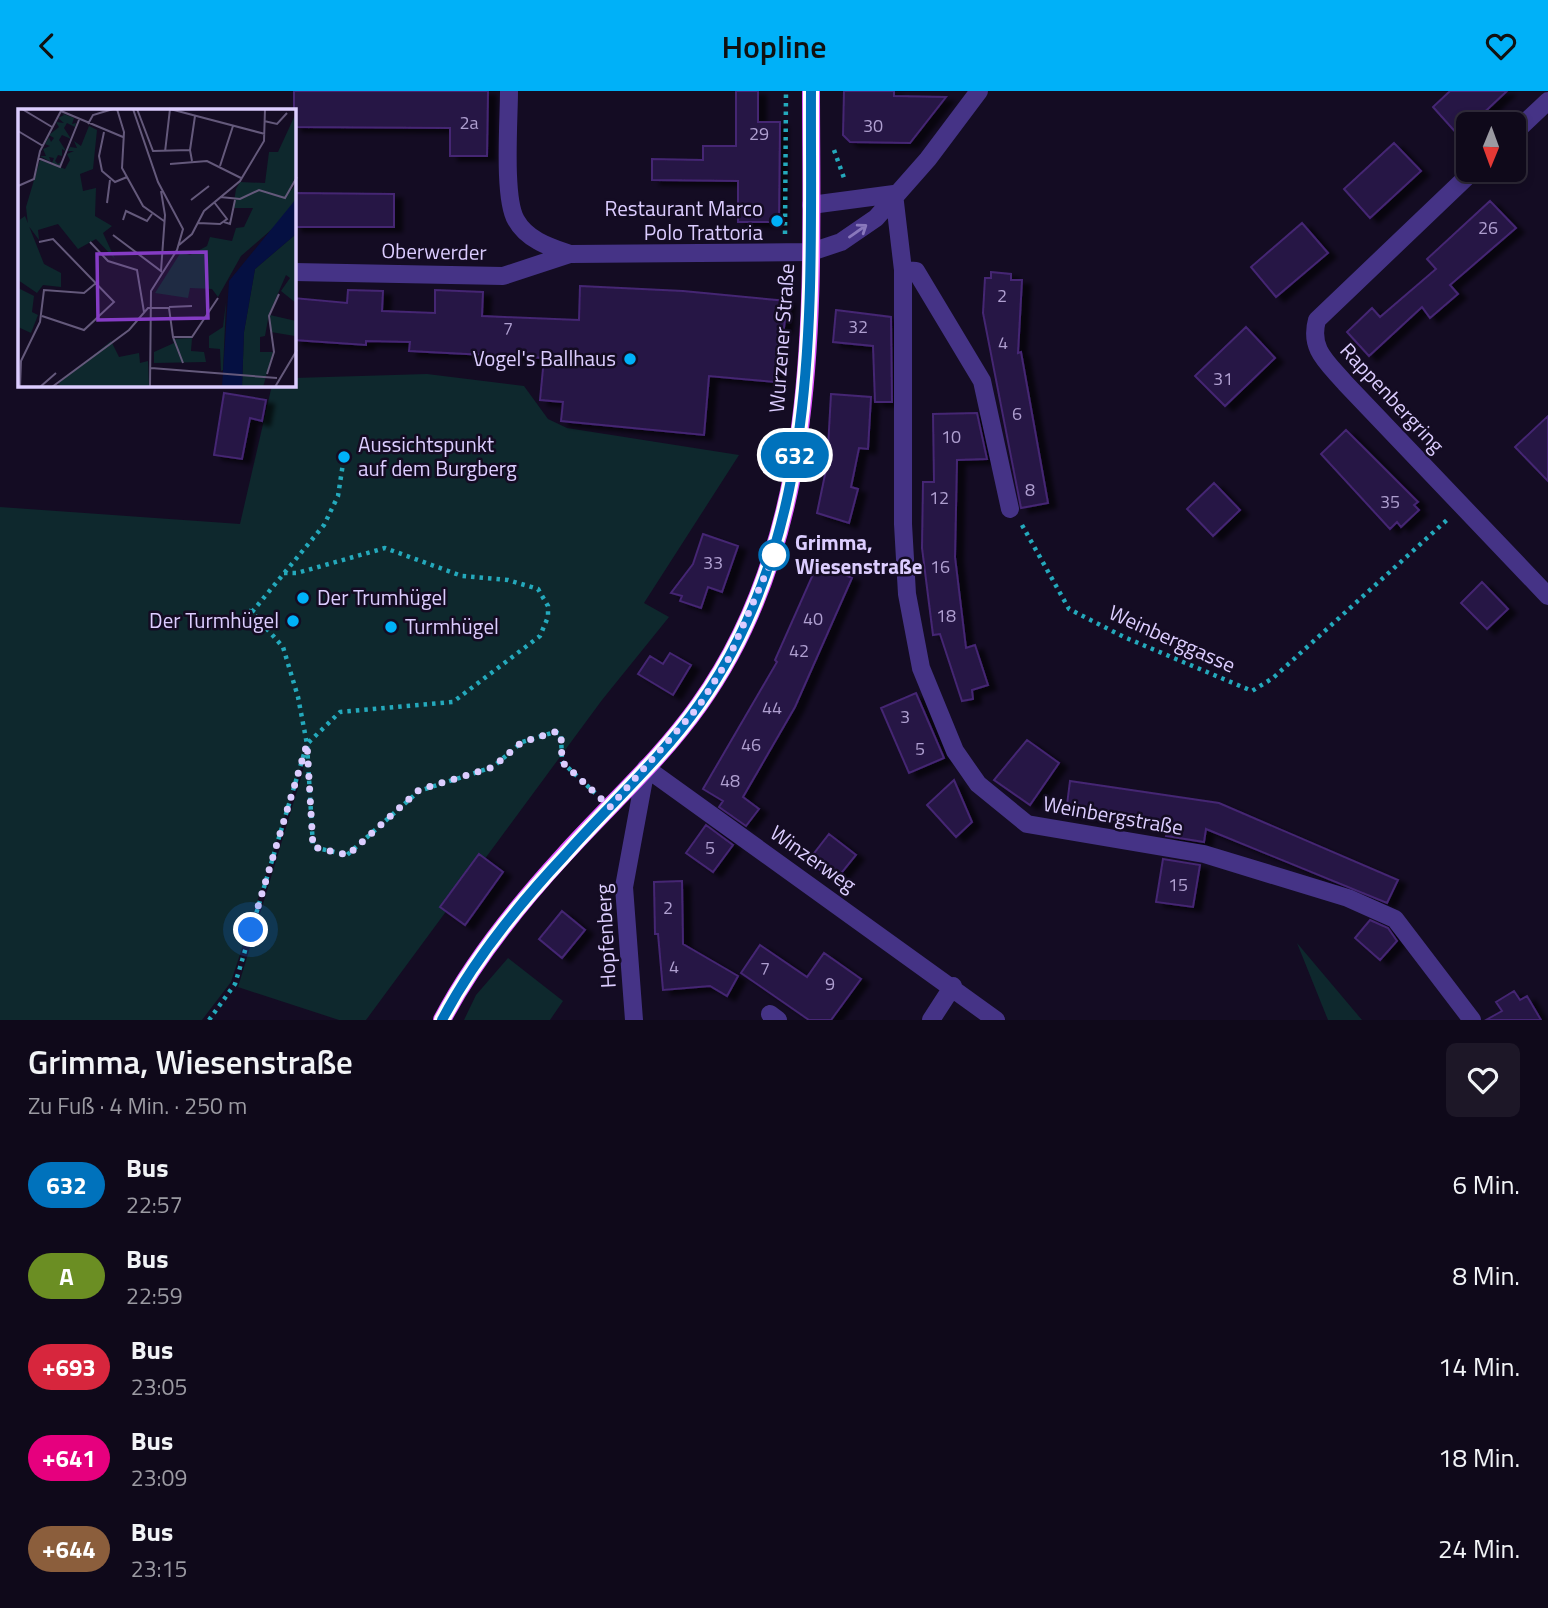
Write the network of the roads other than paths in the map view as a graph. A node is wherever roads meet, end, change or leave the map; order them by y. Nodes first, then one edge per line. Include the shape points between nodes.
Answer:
1 (509, 91) edge
2 (811, 91) edge
3 (979, 91) edge
4 (1548, 101) edge
5 (1526, 122) edge
6 (1461, 182) edge
7 (894, 194) junction
8 (811, 205) junction
9 (811, 252) junction
10 (570, 254) junction
11 (903, 270) junction
12 (296, 272) edge
13 (1016, 516) road end
14 (1548, 596) edge
15 (646, 768) junction
16 (953, 986) junction
17 (442, 1020) edge
18 (634, 1020) edge
19 (931, 1020) edge
20 (996, 1020) edge
21 (1472, 1020) edge

1 - 10 street, Oberwerder via 510,197 516,221 536,241
2 - 8 main road, Wurzener Straße
3 - 7 street, Oberwerder via 928,159
4 - 5 street
6 - 14 street, Rappenbergring via 1317,320 1316,350
7 - 8 street
9 -> 7 street, Oberwerder via 841,242 876,218
7 - 11 street, Weinbergstraße
8 - 9 main road, Wurzener Straße
9 - 10 street, Oberwerder
9 - 15 main road, Wurzener Straße via 799,427 774,555 728,660 699,706
10 - 12 street, Oberwerder via 503,276
11 - 13 street via 916,271 982,381
11 - 21 street, Weinbergstraße via 907,594 921,668 933,703 955,751 978,784 1027,824 1204,855 1348,898 1395,919
15 - 16 street, Winzerweg
15 - 17 main road, Wurzener Straße via 508,921 460,986
15 - 18 street, Hopfenberg via 624,887
16 - 19 street
16 - 20 street, Winzerweg

